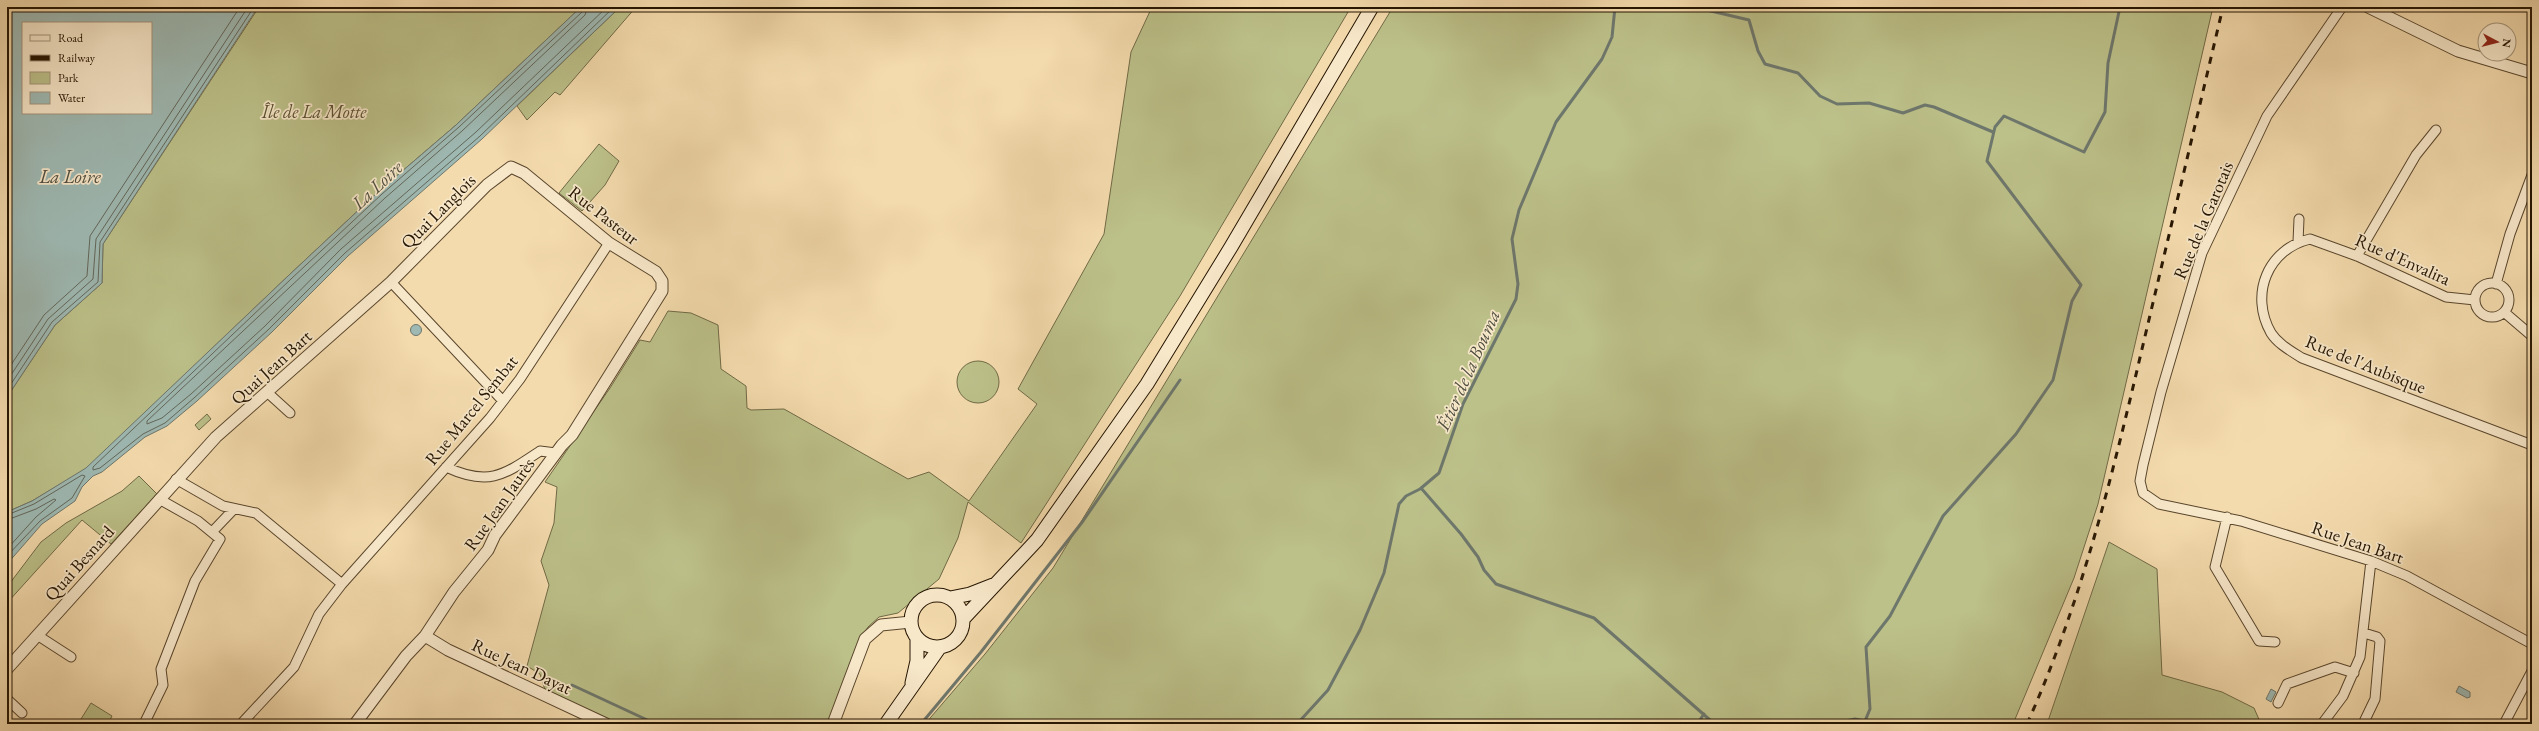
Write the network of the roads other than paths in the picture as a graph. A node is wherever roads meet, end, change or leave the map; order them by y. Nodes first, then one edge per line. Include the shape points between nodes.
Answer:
1 (1372, 7) edge
2 (2342, 7) edge
3 (2372, 8) edge
4 (2532, 74) edge
5 (2436, 130) dead end
6 (511, 167) joint
7 (2532, 175) edge
8 (2300, 219) dead end
9 (2298, 242) junction
10 (609, 243) junction
11 (2357, 256) junction
12 (390, 282) junction
13 (2496, 284) junction
14 (661, 296) joint
15 (2475, 300) junction
16 (2504, 312) junction
17 (2532, 336) edge
18 (268, 393) junction
19 (502, 400) junction
20 (290, 413) dead end
21 (2532, 445) edge
22 (556, 453) junction
23 (446, 467) junction
24 (176, 479) junction
25 (159, 499) junction
26 (2184, 508) joint
27 (234, 509) junction
28 (2227, 517) junction
29 (212, 532) junction
30 (2371, 560) junction
31 (342, 584) junction
32 (993, 585) junction
33 (950, 598) junction
34 (963, 619) junction
35 (911, 622) junction
36 (38, 634) junction
37 (2364, 634) junction
38 (425, 636) junction
39 (917, 638) junction
40 (2275, 642) dead end
41 (2532, 644) edge
42 (940, 647) junction
43 (71, 657) dead end
44 (7, 669) edge
45 (2532, 671) edge
46 (2354, 673) junction
47 (912, 684) junction
48 (7, 699) edge
49 (2278, 703) dead end
50 (22, 713) dead end
51 (144, 724) edge
52 (241, 724) edge
53 (355, 724) edge
54 (606, 724) edge
55 (833, 724) edge
56 (886, 724) edge
57 (2322, 724) edge
58 (2364, 724) edge
59 (2504, 724) edge

1 - 32 main road via 1220,266 1147,384 1037,540
2 - 26 street, Rue de la Garotais via 2267,116 2202,253 2193,280 2161,392 2140,481 2143,492 2150,499 2159,504
3 - 4 street via 2458,51
5 - 11 street via 2416,155
6 - 10 street, Rue Pasteur via 524,173
6 - 12 street, Quai Langlois via 488,185
7 - 13 street via 2510,234
8 - 9 street
9 - 11 street, Rue d'Envalira via 2310,239 2321,241
9 - 21 street, Rue de l'Aubisque via 2273,261 2266,274 2264,287 2262,304 2266,319 2272,333 2284,347 2302,358
10 - 14 street, Rue Pasteur via 660,276 663,285
10 - 19 street, Rue Marcel Sembat via 520,379
11 - 15 street, Rue d'Envalira via 2446,297
12 - 18 street, Quai Jean Bart
12 - 19 street
13 - 15 street via 2481,287
13 - 16 street via 2508,293 2509,303
14 - 22 street, Rue Jean Jaurès via 572,435
15 - 16 street via 2478,311 2483,315 2494,318
16 - 17 street
18 - 20 street
18 - 24 street, Quai Jean Bart via 216,437
19 - 23 street, Rue Marcel Sembat via 490,418
22 - 23 street via 540,451 497,476 462,474
22 - 38 street, Rue Jean Jaurès via 494,535 488,550 454,592
23 - 31 street, Rue Marcel Sembat
24 - 25 street, Quai Besnard
24 - 27 street
25 - 29 street
25 - 36 street, Quai Besnard
26 - 28 street, Rue Jean Bart
27 - 29 street
27 - 31 street via 256,513
28 - 30 street, Rue Jean Bart
28 - 40 street via 2215,567 2259,641
29 - 51 street via 220,539 195,581 161,669 163,685
30 - 37 street
30 - 41 street, Rue Jean Bart via 2407,576
31 - 52 street, Rue Marcel Sembat via 319,614 294,667
32 - 33 main road
32 - 34 main road
33 - 34 main road via 960,608
33 - 35 main road via 937,595 924,599 915,608
34 - 42 main road via 959,636 951,643
35 - 39 main road
35 - 55 street via 881,625 865,639
36 - 43 street
36 - 44 street, Quai Besnard
37 - 46 street
37 - 58 street via 2377,637 2380,641 2375,699
38 - 53 street, Rue Jean Jaurès via 406,656
38 - 54 street, Rue Jean Dayat via 448,650
39 - 42 main road via 929,646
39 - 47 main road via 917,661
42 - 47 main road
45 - 59 street
46 - 49 street via 2335,667 2287,684
46 - 57 street via 2343,696
47 - 56 main road
48 - 50 street

